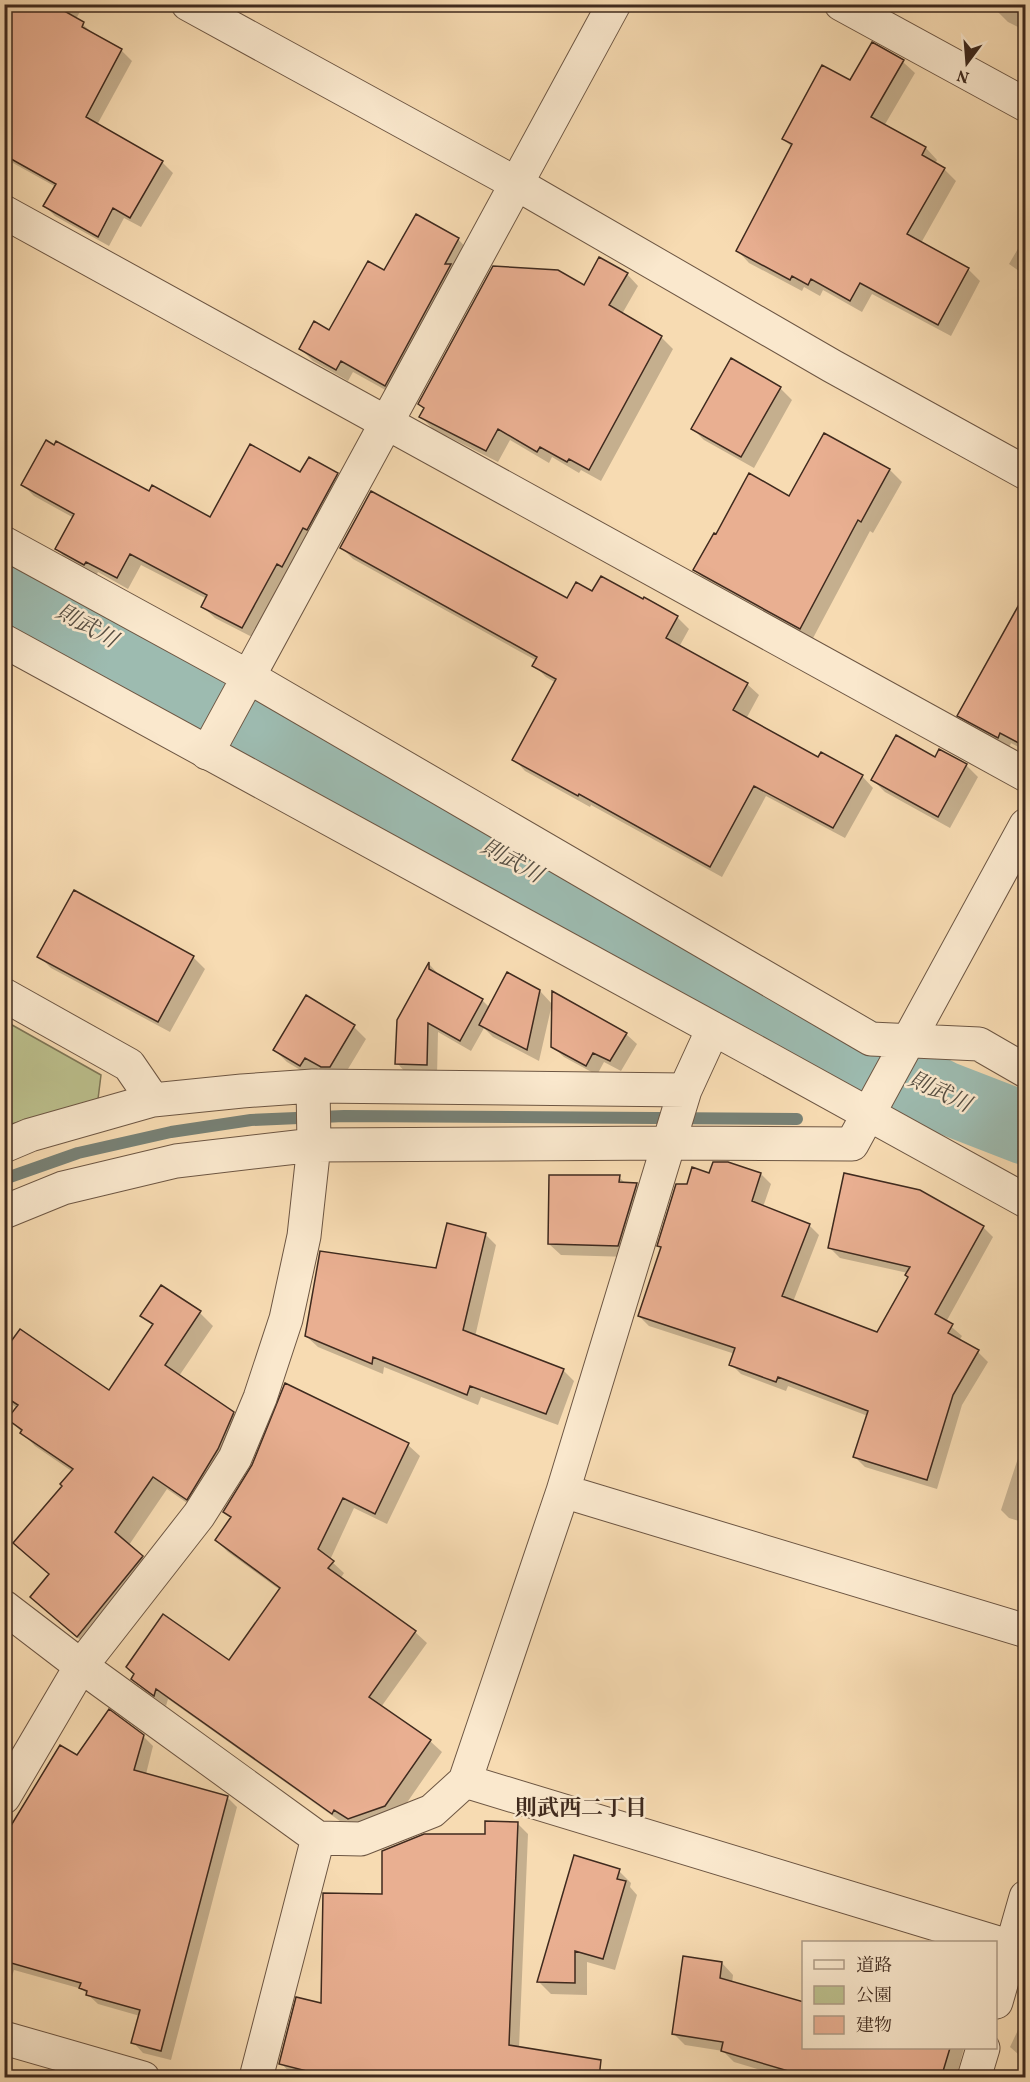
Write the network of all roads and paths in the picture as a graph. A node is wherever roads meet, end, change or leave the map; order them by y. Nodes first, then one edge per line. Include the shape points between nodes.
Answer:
1 (188, 4) edge
2 (614, 4) edge
3 (841, 4) edge
4 (1026, 105) edge
5 (517, 184) junction
6 (4, 212) edge
7 (386, 423) junction
8 (1026, 473) edge
9 (4, 543) edge
10 (4, 641) edge
11 (245, 684) junction
12 (207, 753) junction
13 (1026, 775) edge
14 (1026, 825) edge
15 (4, 995) edge
16 (713, 1029) junction
17 (1026, 1071) edge
18 (890, 1076) junction
19 (153, 1100) junction
20 (314, 1115) junction
21 (677, 1116) junction
22 (4, 1146) edge
23 (1026, 1202) edge
24 (4, 1212) edge
25 (562, 1491) junction
26 (4, 1607) edge
27 (1026, 1631) edge
28 (81, 1666) junction
29 (465, 1781) junction
30 (4, 1797) edge
31 (318, 1838) junction
32 (1026, 1897) edge
33 (987, 1941) edge
34 (1007, 1947) edge
35 (997, 1997) edge
36 (4, 2038) edge
37 (983, 2049) edge
38 (142, 2078) edge
39 (256, 2078) edge
40 (974, 2078) edge

1 - 5 street
2 - 5 street
3 - 4 street
5 - 7 street
5 - 8 street
6 - 7 street
7 - 11 street
7 - 13 street
9 - 11 street
10 - 12 street
11 - 12 street
11 - 18 street via 872,1039
12 - 16 street
14 - 18 street
15 - 19 street via 129,1065
16 - 18 street
16 - 21 street
17 - 18 street via 979,1044
18 - 21 street via 852,1144
18 - 23 street
19 - 20 street via 242,1091
19 - 22 street
20 - 21 street
20 - 21 street
20 - 24 street via 176,1161 63,1188
20 - 28 street via 304,1236 286,1319 235,1458 199,1515
21 - 25 street
25 - 27 street
25 - 29 street
26 - 28 street
28 - 30 street
28 - 31 street
29 - 31 street via 432,1811 361,1839
29 - 33 street
31 - 39 street
32 - 34 street
34 - 35 street
36 - 38 street
37 - 40 street

